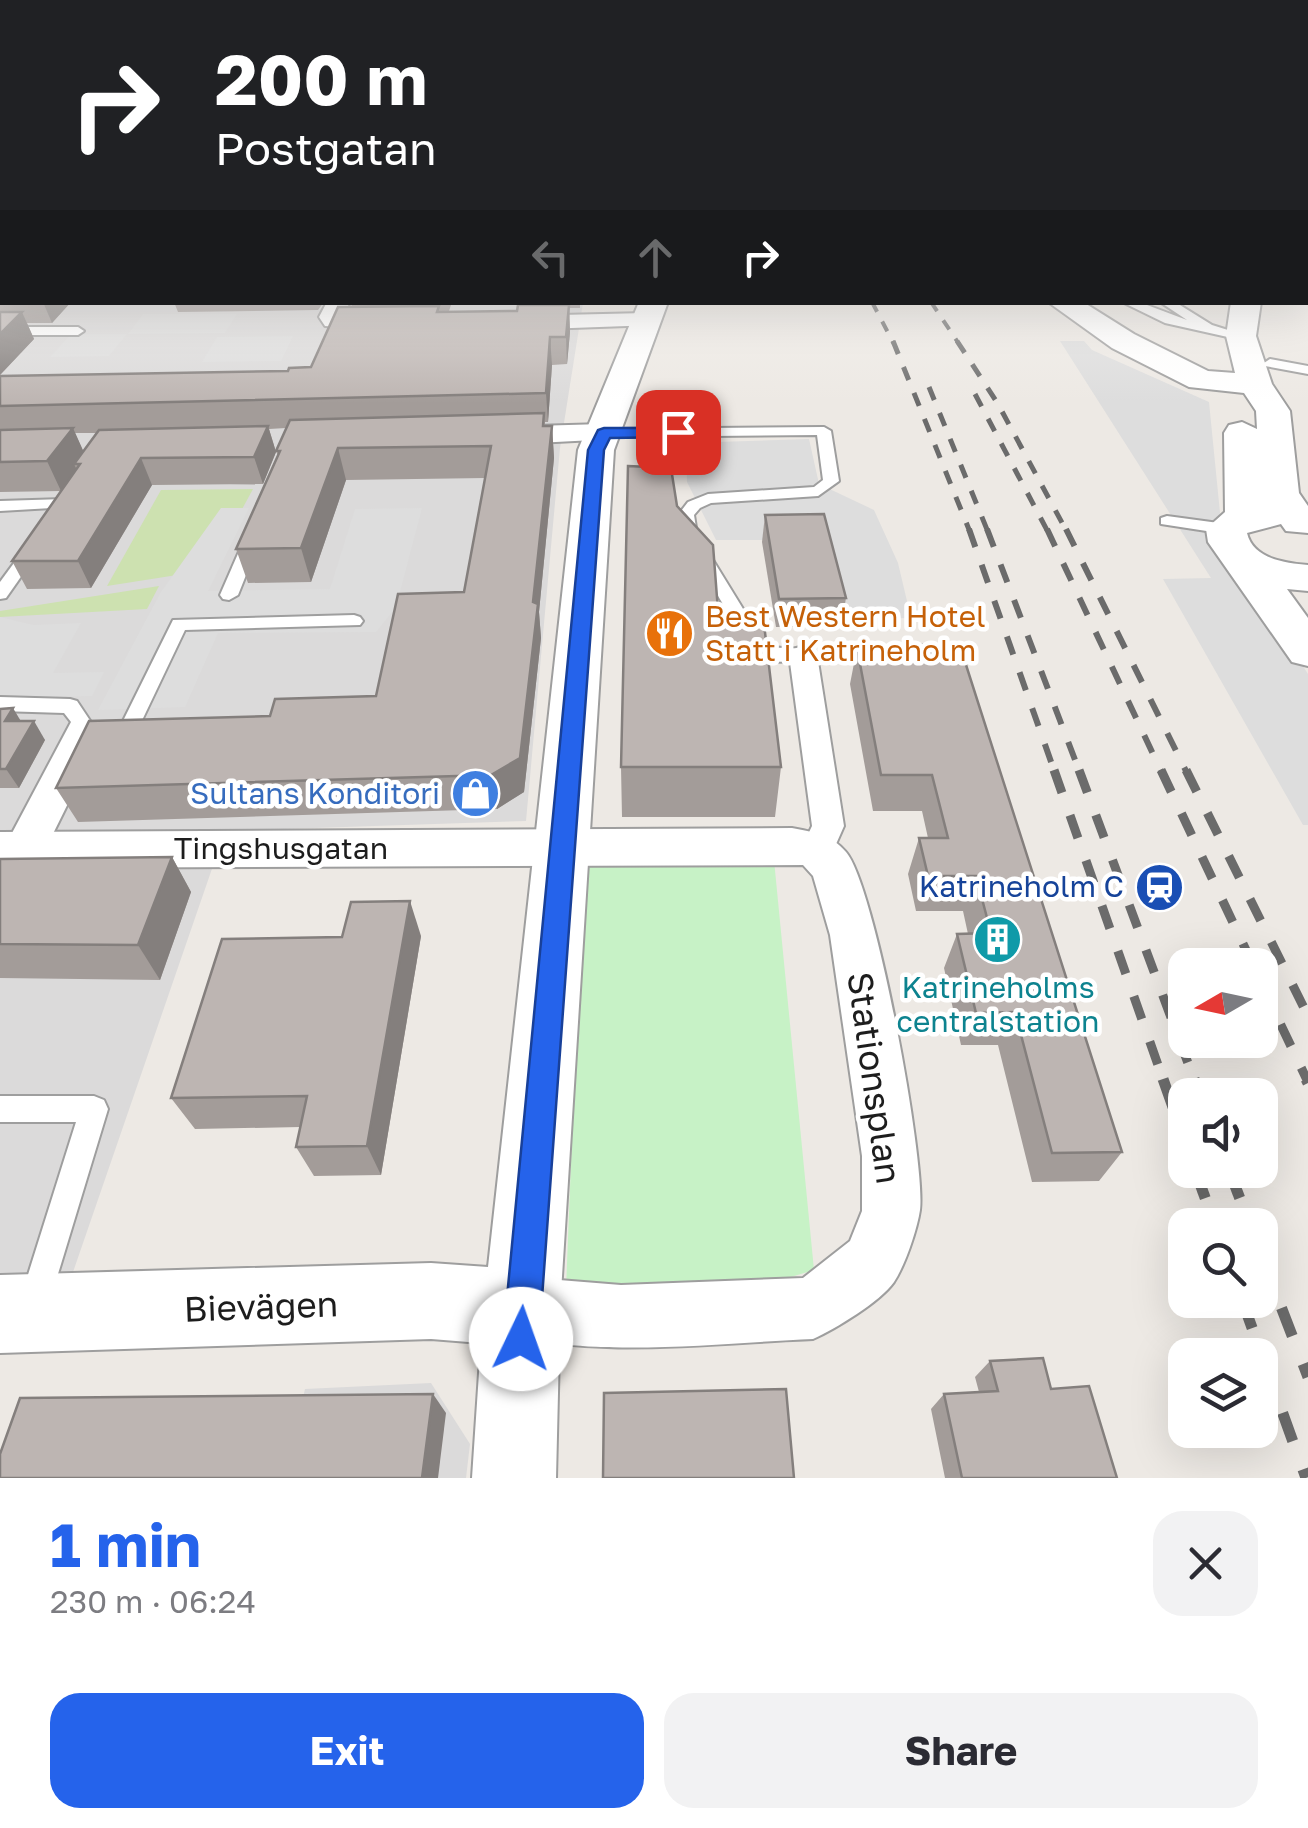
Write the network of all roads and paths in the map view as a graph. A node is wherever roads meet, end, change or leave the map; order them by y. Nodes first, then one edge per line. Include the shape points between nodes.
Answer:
1 (1066, 305) edge
2 (1135, 305) edge
3 (1171, 305) edge
4 (1261, 306) edge
5 (336, 312) edge
6 (592, 312) edge
7 (650, 312) edge
8 (496, 322) edge
9 (400, 323) edge
10 (1208, 328) junction
11 (0, 331) edge
12 (78, 331) dead end
13 (1241, 336) junction
14 (1308, 370) edge
15 (1263, 373) junction
16 (604, 433) junction
17 (467, 436) edge
18 (75, 489) edge
19 (64, 504) junction
20 (0, 506) edge
21 (54, 519) edge
22 (1167, 521) dead end
23 (1304, 524) edge
24 (257, 526) edge
25 (43, 534) edge
26 (1239, 536) junction
27 (1308, 578) edge
28 (0, 594) edge
29 (229, 596) dead end
30 (354, 621) dead end
31 (1308, 651) edge
32 (803, 655) joint
33 (0, 704) edge
34 (563, 848) junction
35 (16, 850) edge
36 (817, 851) junction
37 (0, 1109) edge
38 (522, 1308) junction
39 (16, 1313) edge
40 (514, 1478) edge

1 - 15 street via 1201,380
2 - 10 lane
3 - 10 lane
4 - 13 street
4 - 15 street via 1269,340
5 - 9 street
6 - 7 street
6 - 8 street
7 - 16 street
10 - 13 lane
11 - 12 lane
13 - 15 street
14 - 15 lane
15 - 23 street via 1280,494
15 - 26 street via 1241,405
16 - 17 street
16 - 32 lane via 824,431 831,481 818,491 708,499 686,515 689,534 757,648 771,656
16 - 34 street via 596,450
18 - 19 lane
19 - 20 lane
19 - 21 lane
22 - 26 lane
23 - 26 street via 1272,516
24 - 29 lane
25 - 28 lane
26 - 27 street via 1285,576
26 - 31 street
30 - 35 lane via 178,624 129,728 96,728
32 - 36 street via 828,826
33 - 35 lane via 70,706 81,722
34 - 35 street, Tingshusgatan
34 - 36 street via 792,845
34 - 38 street
36 - 38 street, Stationsplan via 833,866 854,935 890,1156 890,1211 872,1262 813,1308 621,1316
37 - 39 lane via 94,1109
38 - 39 street, Bievägen via 431,1300
38 - 40 street

